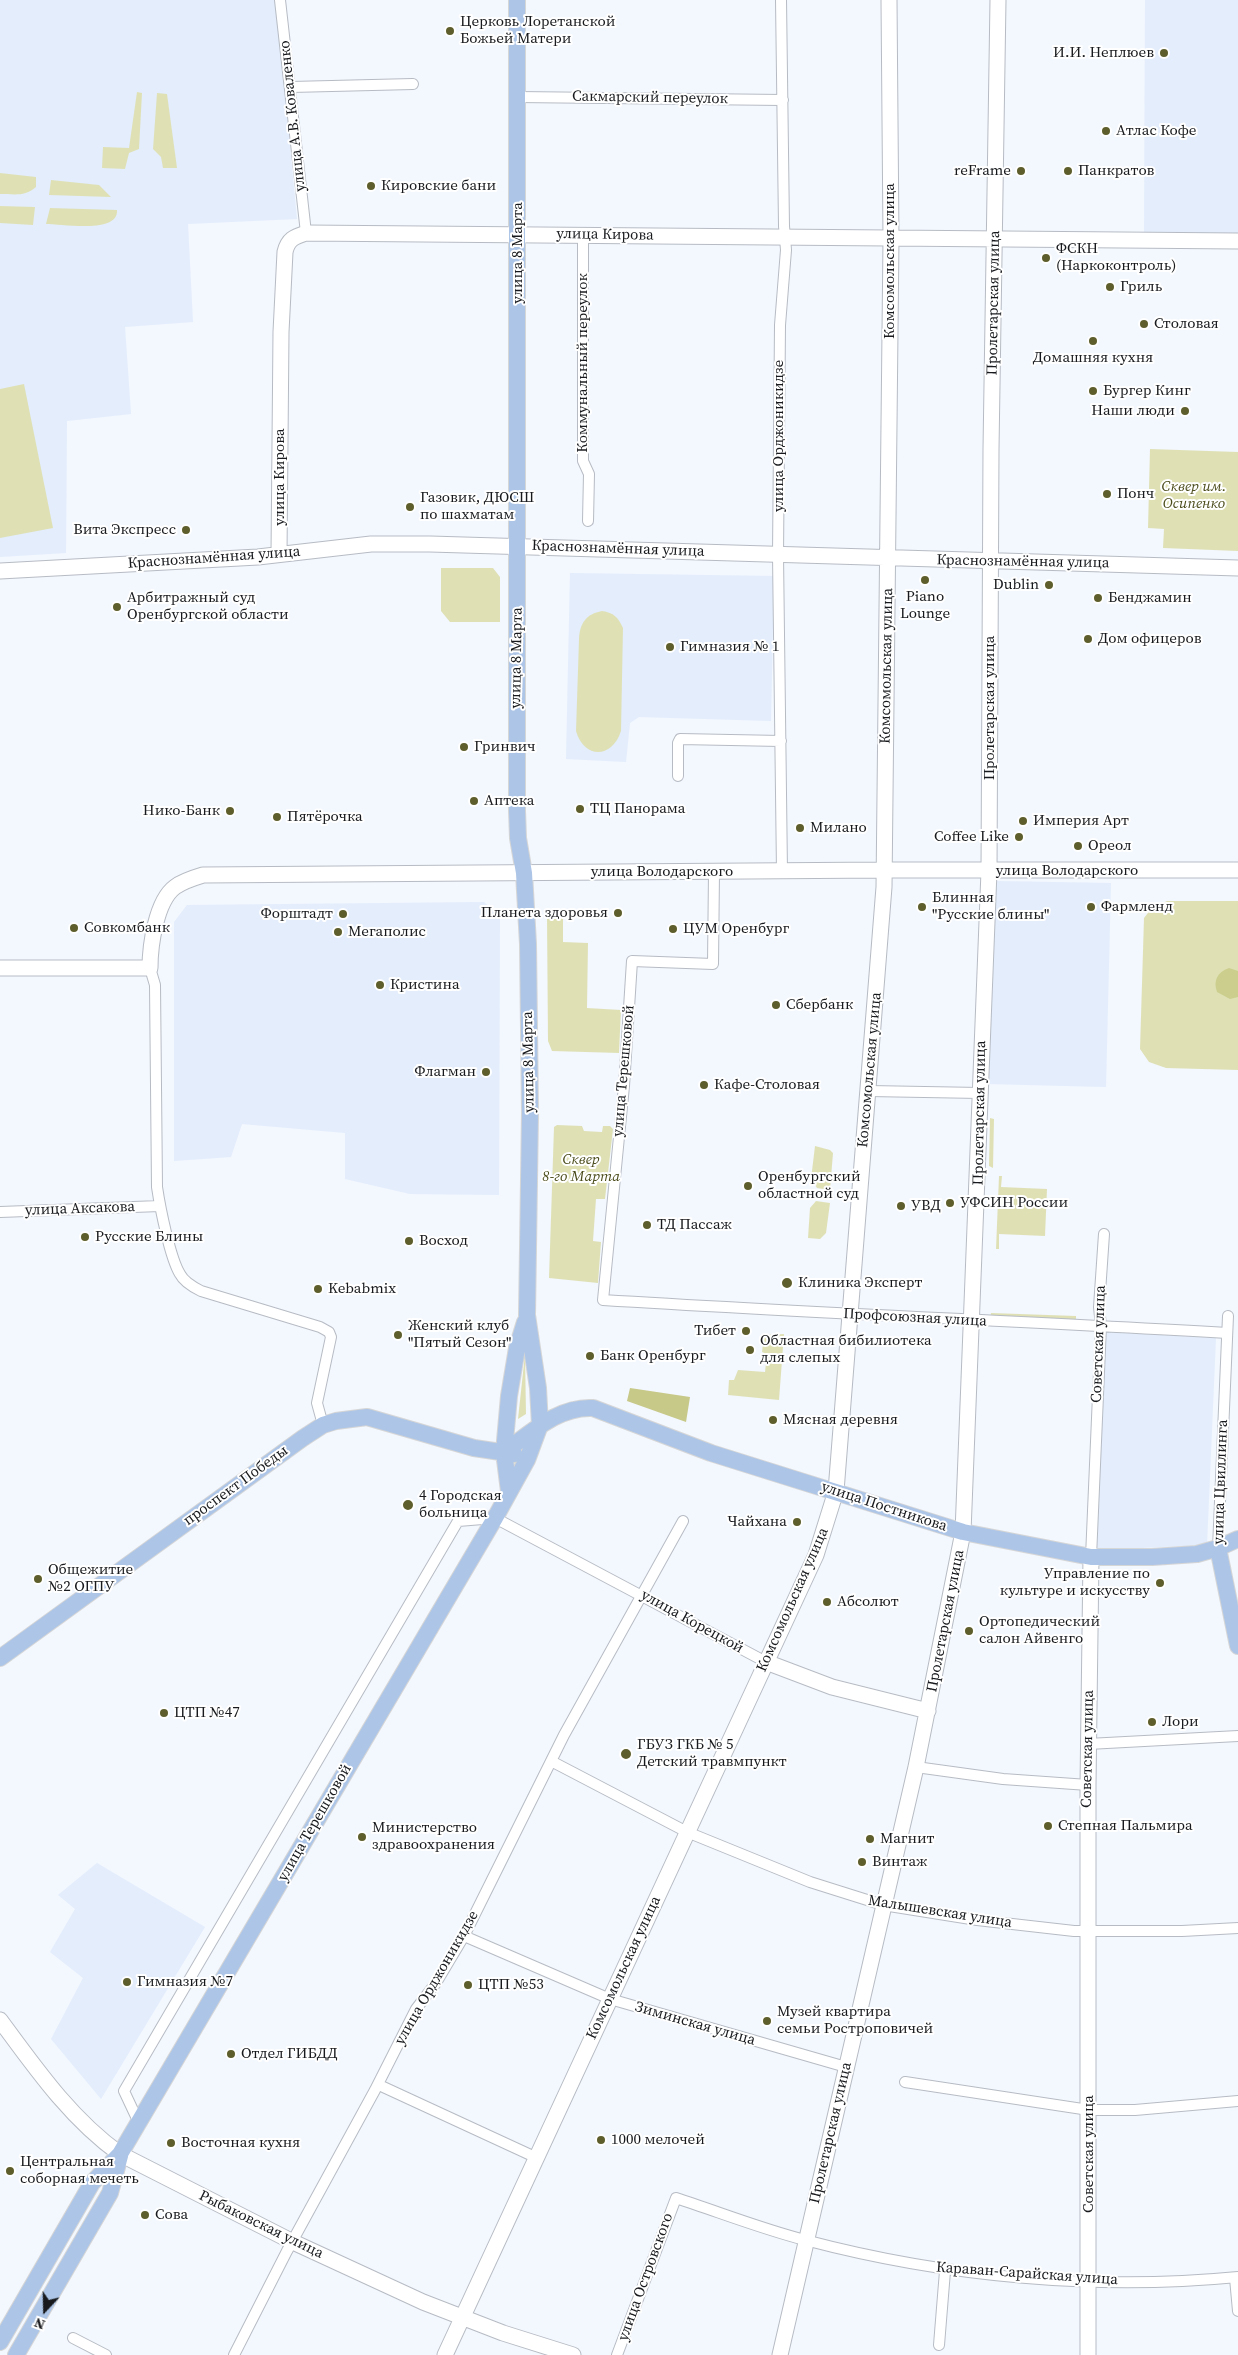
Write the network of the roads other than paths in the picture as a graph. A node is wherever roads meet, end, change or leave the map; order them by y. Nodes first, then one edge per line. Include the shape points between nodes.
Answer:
1 (280, 0) edge
2 (517, 0) edge
3 (781, 0) edge
4 (889, 0) edge
5 (998, 0) edge
6 (413, 84) dead end
7 (291, 87) junction
8 (516, 96) junction
9 (783, 100) junction
10 (306, 233) junction
11 (518, 235) junction
12 (583, 235) junction
13 (785, 237) junction
14 (890, 239) junction
15 (995, 240) junction
16 (1238, 241) edge
17 (588, 521) dead end
18 (518, 546) junction
19 (279, 554) junction
20 (778, 555) junction
21 (888, 559) junction
22 (990, 561) junction
23 (1238, 568) edge
24 (0, 572) edge
25 (781, 741) junction
26 (678, 776) dead end
27 (884, 870) junction
28 (1238, 870) edge
29 (989, 871) junction
30 (714, 872) junction
31 (782, 872) junction
32 (524, 874) junction
33 (0, 968) edge
34 (150, 968) junction
35 (869, 1092) junction
36 (980, 1093) junction
37 (160, 1206) junction
38 (0, 1212) edge
39 (1104, 1234) dead end
40 (604, 1300) joint
41 (527, 1315) junction
42 (850, 1315) junction
43 (1228, 1316) dead end
44 (972, 1321) junction
45 (1101, 1326) junction
46 (1227, 1333) junction
47 (323, 1425) junction
48 (540, 1425) junction
49 (504, 1452) junction
50 (527, 1460) junction
51 (509, 1491) junction
52 (836, 1491) junction
53 (495, 1518) junction
54 (683, 1520) dead end
55 (963, 1532) junction
56 (1238, 1539) edge
57 (1218, 1548) junction
58 (1091, 1557) junction
59 (642, 1595) junction
60 (1238, 1646) edge
61 (0, 1658) edge
62 (766, 1662) junction
63 (928, 1711) junction
64 (1238, 1736) edge
65 (1088, 1744) junction
66 (551, 1761) junction
67 (916, 1767) junction
68 (1088, 1785) junction
69 (687, 1832) junction
70 (883, 1905) junction
71 (1238, 1928) edge
72 (1088, 1932) junction
73 (464, 1936) junction
74 (610, 1999) junction
75 (0, 2020) edge
76 (846, 2067) junction
77 (905, 2082) dead end
78 (378, 2085) junction
79 (1238, 2101) edge
80 (1089, 2110) junction
81 (139, 2123) junction
82 (120, 2154) junction
83 (535, 2157) junction
84 (676, 2198) joint
85 (806, 2241) junction
86 (292, 2242) junction
87 (945, 2271) junction
88 (1236, 2277) edge
89 (1089, 2282) junction
90 (1238, 2311) edge
91 (462, 2318) junction
92 (73, 2338) dead end
93 (0, 2342) edge
94 (939, 2345) dead end
95 (16, 2355) edge
96 (106, 2355) edge
97 (234, 2355) edge
98 (445, 2355) edge
99 (573, 2355) edge
100 (617, 2355) edge
101 (780, 2355) edge
102 (1088, 2355) edge

1 - 7 street, улица А.В. Коваленко
2 - 8 main road, улица 8 Марта
3 - 9 street, улица Орджоникидзе
4 - 14 main road, Комсомольская улица
5 - 15 main road, Пролетарская улица
6 - 7 street
7 - 10 street, улица А.В. Коваленко
8 - 9 street, Сакмарский переулок
8 - 11 main road, улица 8 Марта
9 - 13 street, улица Орджоникидзе
10 - 11 main road, улица Кирова
10 - 19 main road, улица Кирова via 292,238 285,252
11 - 12 main road, улица Кирова
11 - 18 main road, улица 8 Марта
12 - 13 main road, улица Кирова
12 - 17 street, Коммунальный переулок via 583,460 588,474
13 - 14 main road, улица Кирова
13 - 20 street, улица Орджоникидзе via 780,325
14 - 15 main road, улица Кирова
14 - 21 main road, Комсомольская улица
15 - 16 main road, улица Кирова
15 - 22 main road, Пролетарская улица
18 - 19 main road, Краснознамённая улица via 371,544
18 - 20 main road, Краснознамённая улица
18 - 32 main road, улица 8 Марта via 517,810
19 - 24 main road, Краснознамённая улица
20 - 21 main road, Краснознамённая улица
20 - 25 street, улица Орджоникидзе
21 - 22 main road, Краснознамённая улица
21 - 27 main road, Комсомольская улица
22 - 23 main road, Краснознамённая улица
22 - 29 main road, Пролетарская улица
25 - 26 street via 680,739
25 - 31 street, улица Орджоникидзе
27 - 29 main road, улица Володарского
27 - 31 main road, улица Володарского
27 - 35 main road, Комсомольская улица
28 - 29 main road, улица Володарского
29 - 36 main road, Пролетарская улица
30 - 31 main road, улица Володарского
30 - 32 main road, улица Володарского
30 - 40 street, улица Терешковой via 713,964 632,961
32 - 34 main road, улица Володарского via 203,875 173,888 164,903 150,950
32 - 41 main road, улица 8 Марта via 530,1113
33 - 34 main road
34 - 37 street via 155,985 157,1187
35 - 36 street
35 - 42 main road, Комсомольская улица
36 - 44 main road, Пролетарская улица
37 - 38 street, улица Аксакова
37 - 47 street via 176,1268 185,1281 201,1291 329,1332 331,1337 317,1403
39 - 45 street, Советская улица via 1099,1307
40 - 42 street, Профсоюзная улица
41 - 48 main road, улица 8 Марта
41 - 49 main road, улица 8 Марта via 517,1348
42 - 44 street, Профсоюзная улица
42 - 52 main road, Комсомольская улица
43 - 46 street, улица Цвиллинга
44 - 45 street, Профсоюзная улица
44 - 55 main road, Пролетарская улица
45 - 46 street, Профсоюзная улица
45 - 58 street, Советская улица
46 - 57 street, улица Цвиллинга
47 - 49 main road, проспект Победы via 367,1417 474,1448
47 - 61 main road, проспект Победы
48 - 49 main road
48 - 50 main road, улица Терешковой
48 - 52 main road, улица Постникова via 583,1408 594,1408 711,1453
49 - 50 main road, проспект Победы
49 - 51 main road
50 - 51 main road, улица Терешковой
51 - 53 main road, улица Терешковой
52 - 55 main road, улица Постникова
52 - 62 main road, Комсомольская улица via 816,1555
53 - 59 street, улица Корецкой
53 - 81 main road, улица Терешковой
53 - 81 street via 458,1522 124,2091
54 - 59 street, улица Орджоникидзе
55 - 58 main road, улица Постникова
55 - 63 main road, Пролетарская улица
56 - 57 main road, улица Постникова
57 - 58 main road, улица Постникова via 1197,1554
57 - 60 main road, улица Цвиллинга
58 - 65 main road, Советская улица
59 - 62 street, улица Корецкой
59 - 66 street, улица Орджоникидзе
62 - 63 main road, улица Корецкой via 832,1687
62 - 69 main road, Комсомольская улица
63 - 67 main road, Пролетарская улица
64 - 65 street
65 - 68 main road, Советская улица
66 - 69 street, Малышевская улица
66 - 73 street, улица Орджоникидзе
67 - 68 street via 1003,1779
67 - 70 main road, Пролетарская улица
68 - 72 main road, Советская улица
69 - 70 street, Малышевская улица via 810,1882
69 - 74 main road, Комсомольская улица
70 - 72 street, Малышевская улица via 977,1920
70 - 76 main road, Пролетарская улица
71 - 72 street, Малышевская улица
72 - 80 main road, Советская улица
73 - 74 street, Зиминская улица
73 - 78 street, улица Орджоникидзе via 416,2008
74 - 76 street, Зиминская улица
74 - 83 main road, Комсомольская улица
75 - 82 main road, Рыбаковская улица via 68,2108 98,2138
76 - 85 main road, Пролетарская улица
77 - 80 street
78 - 83 street
78 - 86 street, улица Орджоникидзе
79 - 80 street via 1135,2110
80 - 89 main road, Советская улица
81 - 82 main road, улица Терешковой
82 - 86 main road, Рыбаковская улица
82 - 93 main road, улица Терешковой via 92,2183
82 - 95 main road, улица Терешковой via 110,2193
83 - 91 main road, Комсомольская улица
84 - 85 street, Караван-Сарайская улица
84 - 100 street, улица Островского
85 - 87 street, Караван-Сарайская улица
85 - 101 main road, Пролетарская улица
86 - 91 main road, Рыбаковская улица
86 - 97 street, улица Орджоникидзе
87 - 89 street, Караван-Сарайская улица
87 - 94 street
88 - 89 street, Караван-Сарайская улица
88 - 90 street
89 - 102 main road, Советская улица
91 - 98 main road, Комсомольская улица
91 - 99 main road, Рыбаковская улица
92 - 96 street

